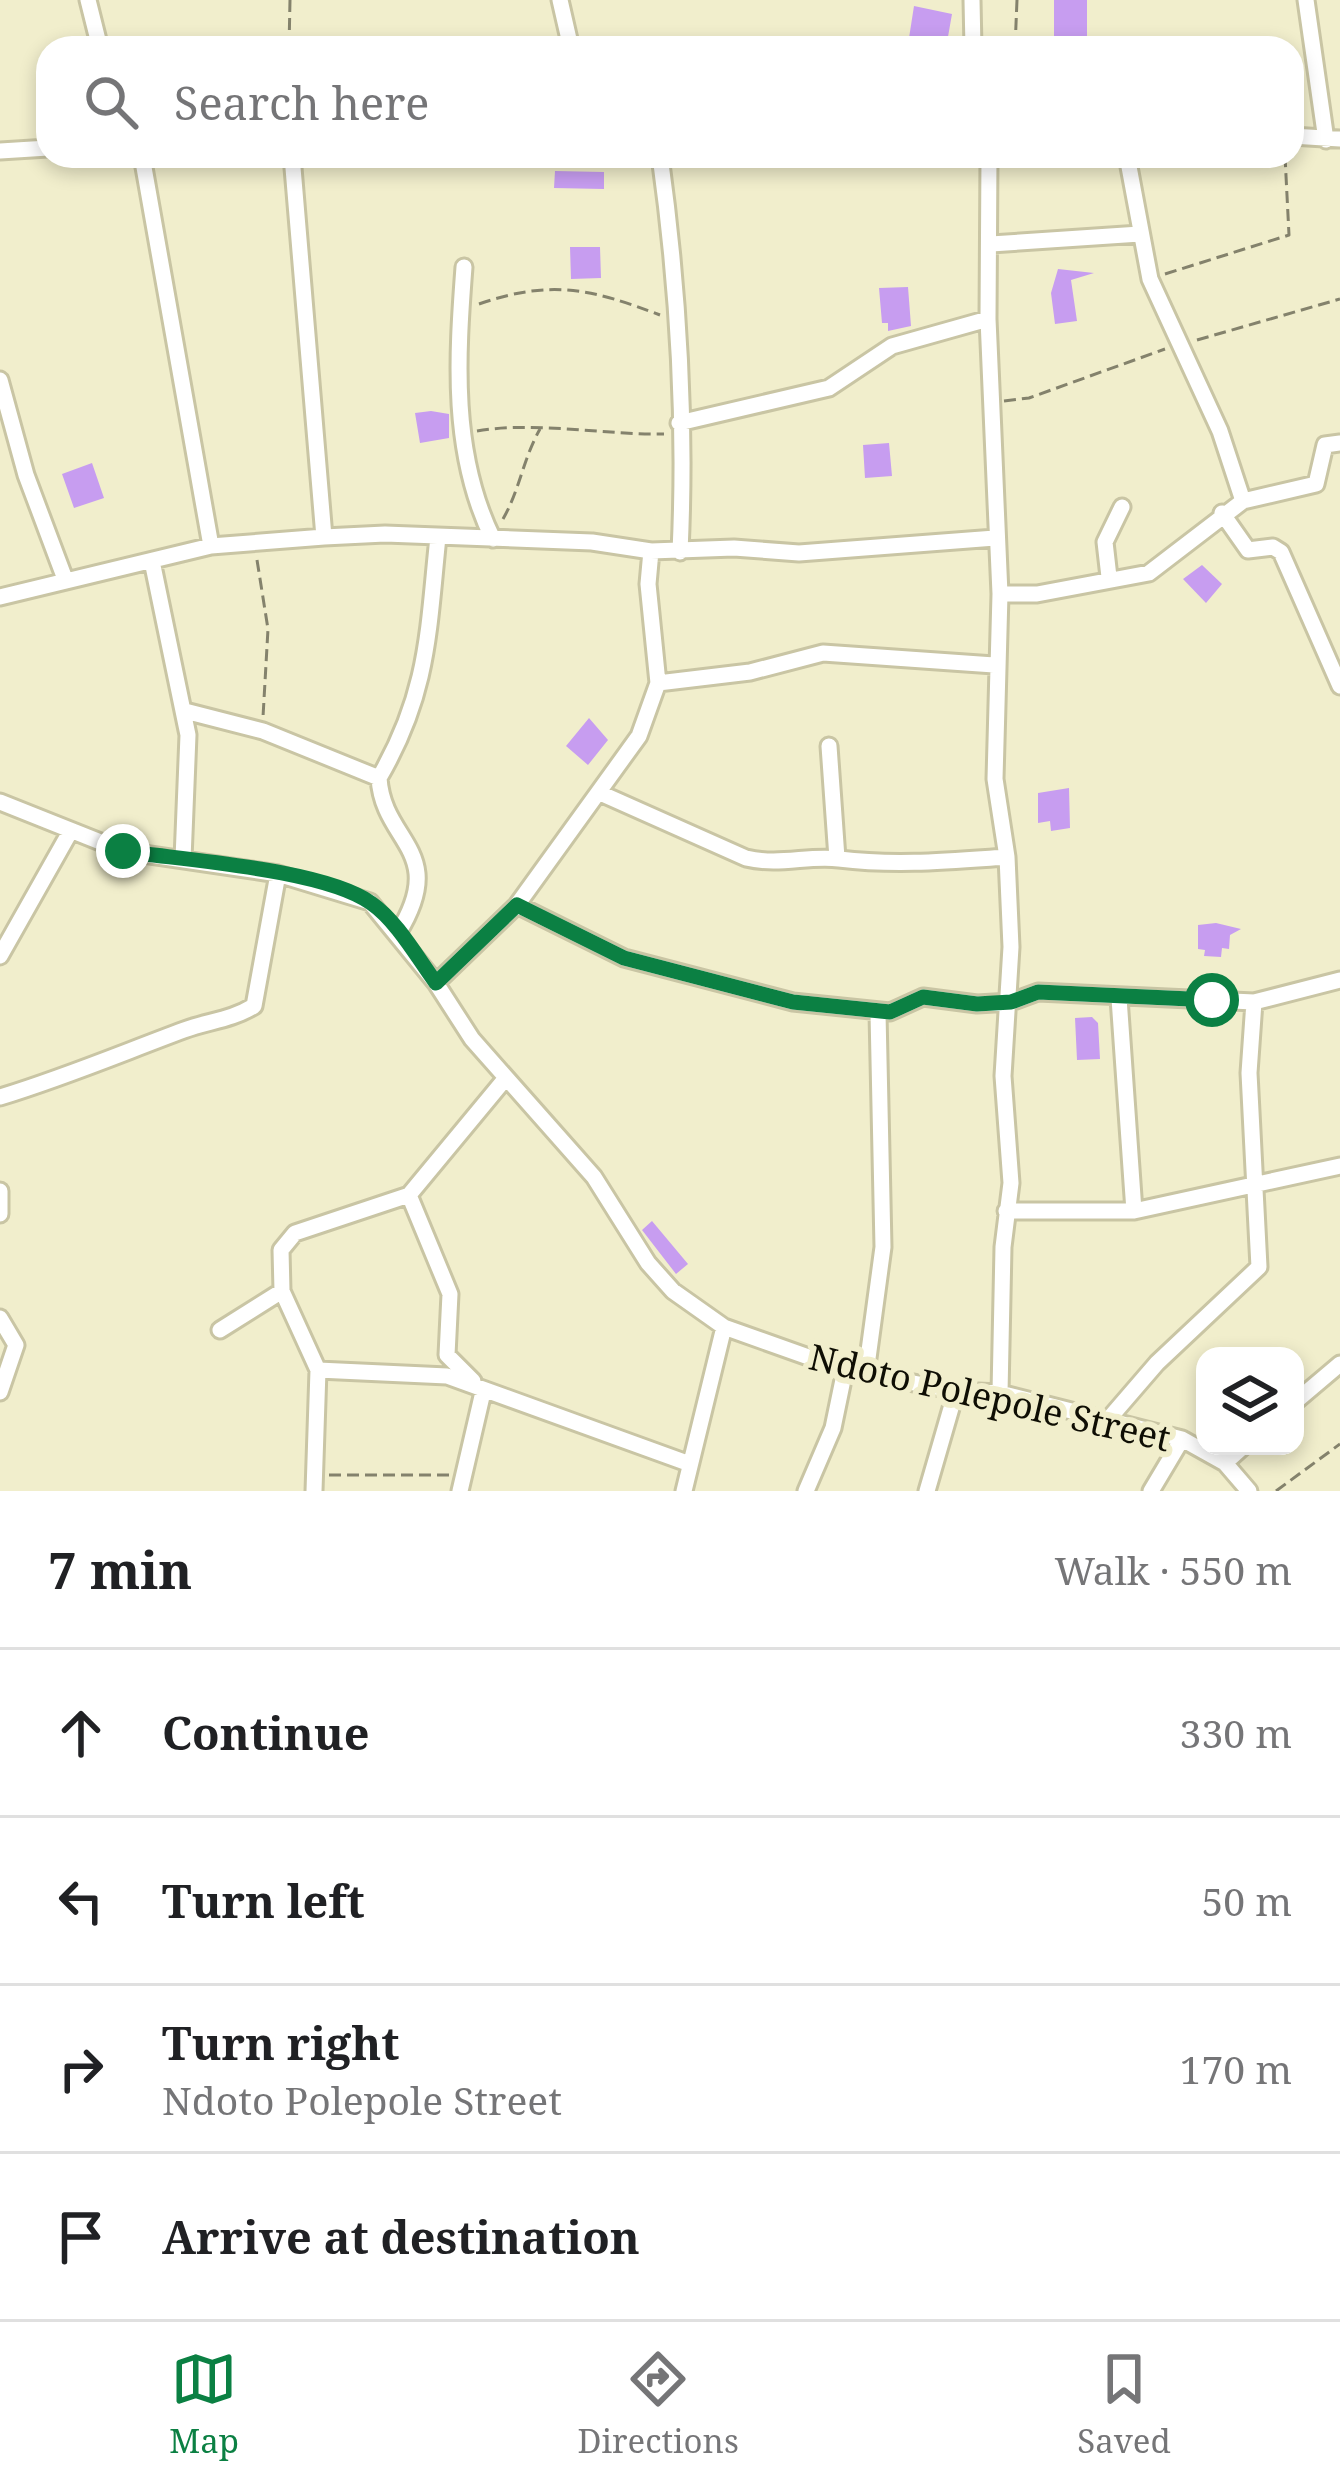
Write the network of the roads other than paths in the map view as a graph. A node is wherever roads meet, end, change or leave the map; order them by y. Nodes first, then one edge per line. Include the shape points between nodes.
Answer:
1 (88, 0) edge
2 (560, 0) edge
3 (972, 0) edge
4 (1306, 0) edge
5 (97, 36) edge
6 (568, 36) edge
7 (973, 36) edge
8 (1333, 139) edge
9 (36, 149) edge
10 (0, 151) edge
11 (144, 168) edge
12 (293, 168) edge
13 (661, 168) edge
14 (989, 168) edge
15 (1129, 168) edge
16 (1140, 234) junction
17 (991, 244) junction
18 (464, 267) dead end
19 (988, 319) junction
20 (0, 380) edge
21 (679, 429) junction
22 (1340, 443) edge
23 (1243, 501) junction
24 (1122, 507) dead end
25 (1222, 513) junction
26 (324, 537) junction
27 (439, 537) junction
28 (492, 537) junction
29 (995, 538) junction
30 (212, 546) junction
31 (651, 551) junction
32 (680, 552) junction
33 (152, 561) junction
34 (1109, 577) junction
35 (65, 578) junction
36 (1000, 594) junction
37 (0, 597) edge
38 (994, 665) junction
39 (658, 683) junction
40 (1340, 686) edge
41 (184, 712) junction
42 (829, 746) dead end
43 (379, 778) junction
44 (600, 793) junction
45 (0, 802) edge
46 (70, 832) junction
47 (1007, 857) junction
48 (837, 858) junction
49 (183, 860) junction
50 (278, 874) junction
51 (517, 905) junction
52 (398, 933) junction
53 (0, 956) edge
54 (1340, 980) edge
55 (436, 983) junction
56 (1119, 998) junction
57 (1011, 1002) junction
58 (1254, 1002) junction
59 (878, 1012) junction
60 (505, 1079) junction
61 (0, 1097) edge
62 (1340, 1166) edge
63 (1258, 1185) junction
64 (0, 1192) edge
65 (409, 1195) junction
66 (1006, 1211) junction
67 (1134, 1211) junction
68 (0, 1214) edge
69 (282, 1291) junction
70 (0, 1318) edge
71 (724, 1327) junction
72 (220, 1330) dead end
73 (1340, 1364) edge
74 (317, 1370) junction
75 (845, 1370) junction
76 (866, 1373) junction
77 (956, 1391) junction
78 (0, 1392) edge
79 (1000, 1393) junction
80 (489, 1394) junction
81 (1304, 1394) edge
82 (1107, 1421) junction
83 (1182, 1439) junction
84 (1234, 1455) edge
85 (1225, 1463) junction
86 (690, 1464) junction
87 (314, 1483) edge
88 (462, 1483) edge
89 (684, 1491) edge
90 (806, 1491) edge
91 (927, 1491) edge
92 (1151, 1491) edge
93 (1249, 1491) edge

1 - 5 street
2 - 6 street
3 - 7 street
4 - 8 street
9 - 10 street
11 - 30 street
12 - 26 street
13 - 21 street
14 - 17 street
15 - 16 street
16 - 17 street
16 - 23 street via 1150,279
17 - 19 street
18 - 28 street via 463,433 475,504
19 - 21 street via 892,346 829,388
19 - 29 street
20 - 35 street
21 - 32 street
22 - 23 street via 1324,446 1316,484
23 - 25 street
24 - 34 street via 1105,542
25 - 34 street via 1149,573
25 - 40 street via 1248,550 1282,552
26 - 27 street
26 - 30 street
27 - 28 street
27 - 43 street via 430,649
28 - 31 street
29 - 32 street via 799,553
29 - 36 street
30 - 33 street
31 - 32 street
31 - 39 street
33 - 35 street
33 - 41 street
34 - 36 street via 1037,595
35 - 37 street
36 - 38 street
38 - 39 street via 823,653
38 - 47 street via 995,779
39 - 44 street via 639,736
41 - 43 street via 263,731
41 - 49 street via 190,756
42 - 48 street
43 - 52 street via 415,855 413,908
44 - 48 street via 746,859
44 - 51 street
45 - 46 street, Ndoto Polepole Street
46 - 49 street, Ndoto Polepole Street
46 - 53 street
47 - 48 street via 906,866
47 - 57 street
49 - 50 street, Ndoto Polepole Street
50 - 52 street, Ndoto Polepole Street via 370,902
50 - 61 street via 254,1006
51 - 55 street
51 - 59 street via 660,970 742,992
52 - 55 street, Ndoto Polepole Street
54 - 58 street
55 - 60 street, Ndoto Polepole Street
56 - 57 street via 1038,992
56 - 58 street
56 - 67 street
57 - 59 street via 923,997
57 - 66 street via 1003,1076 1011,1154
58 - 63 street via 1249,1073
59 - 76 street via 883,1247
60 - 65 street
60 - 71 street, Ndoto Polepole Street via 564,1138 660,1277
62 - 63 street
63 - 67 street
63 - 82 street via 1258,1267
64 - 68 street
65 - 69 street via 295,1233 281,1250
65 - 80 street via 451,1294 447,1354
66 - 67 street
66 - 79 street
69 - 72 street
69 - 74 street
70 - 78 street via 16,1345
71 - 75 street, Ndoto Polepole Street
71 - 86 street
73 - 81 street
74 - 80 street via 447,1376
74 - 87 street
75 - 76 street, Ndoto Polepole Street
75 - 90 street via 833,1428
76 - 77 street, Ndoto Polepole Street
77 - 79 street, Ndoto Polepole Street
77 - 91 street
79 - 82 street, Ndoto Polepole Street
80 - 86 street
80 - 88 street
82 - 83 street, Ndoto Polepole Street
83 - 85 street, Ndoto Polepole Street
83 - 92 street
84 - 85 street
85 - 93 street, Ndoto Polepole Street
86 - 89 street

